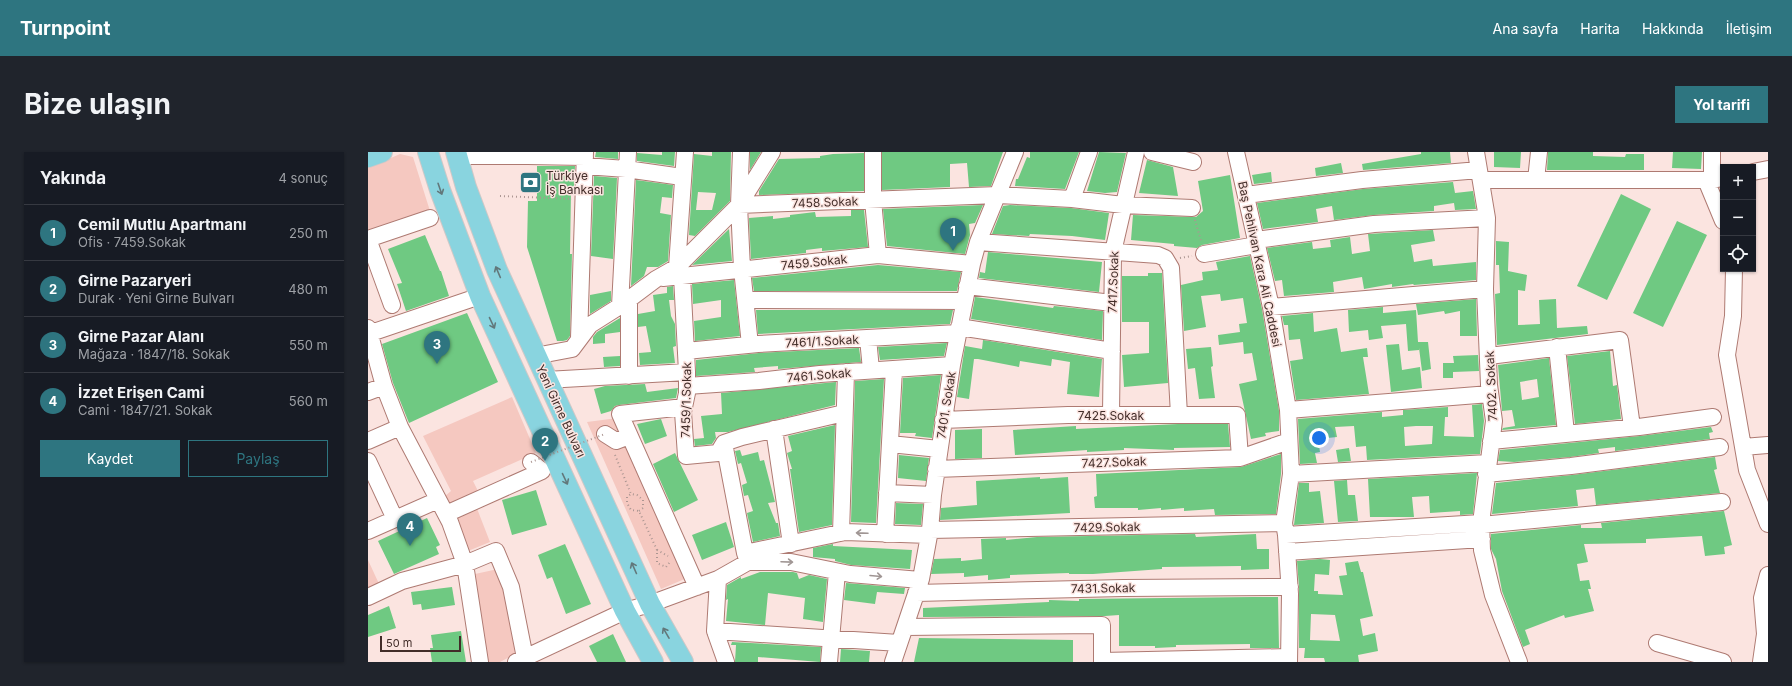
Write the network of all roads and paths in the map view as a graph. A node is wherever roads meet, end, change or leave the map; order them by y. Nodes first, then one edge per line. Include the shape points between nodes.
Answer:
1 (382, 152) edge
2 (456, 152) edge
3 (468, 152) edge
4 (628, 152) edge
5 (685, 152) edge
6 (741, 152) edge
7 (772, 152) edge
8 (873, 152) edge
9 (1015, 152) edge
10 (1089, 152) edge
11 (1136, 152) edge
12 (1152, 152) edge
13 (1236, 152) edge
14 (1476, 152) edge
15 (1539, 152) edge
16 (1712, 152) edge
17 (528, 154) edge
18 (427, 156) edge
19 (368, 157) edge
20 (585, 158) edge
21 (1188, 158) edge
22 (626, 169) junction
23 (1768, 169) edge
24 (1756, 171) edge
25 (1481, 175) junction
26 (682, 177) junction
27 (1536, 180) junction
28 (1714, 180) edge
29 (998, 195) junction
30 (1246, 195) junction
31 (500, 196) dead end
32 (583, 199) junction
33 (1072, 199) junction
34 (873, 200) junction
35 (739, 205) junction
36 (1123, 205) junction
37 (1720, 207) edge
38 (1192, 208) joint
39 (430, 218) dead end
40 (1487, 218) junction
41 (368, 239) edge
42 (978, 242) junction
43 (1256, 243) junction
44 (1113, 252) junction
45 (1204, 254) junction
46 (878, 255) junction
47 (1167, 260) junction
48 (972, 264) junction
49 (742, 269) junction
50 (679, 271) junction
51 (1734, 272) edge
52 (1485, 289) junction
53 (966, 294) junction
54 (480, 296) junction
55 (747, 300) junction
56 (624, 302) junction
57 (1112, 303) junction
58 (392, 305) dead end
59 (1272, 307) junction
60 (958, 330) junction
61 (368, 332) edge
62 (579, 338) junction
63 (868, 338) junction
64 (750, 345) junction
65 (1557, 347) junction
66 (686, 351) junction
67 (1112, 351) junction
68 (535, 356) junction
69 (1489, 356) junction
70 (952, 365) junction
71 (894, 369) junction
72 (871, 370) junction
73 (846, 372) junction
74 (629, 376) junction
75 (687, 379) junction
76 (546, 380) junction
77 (384, 386) junction
78 (368, 392) edge
79 (1490, 394) junction
80 (684, 407) junction
81 (1288, 410) junction
82 (844, 413) junction
83 (1111, 415) junction
84 (1179, 415) junction
85 (1713, 417) dead end
86 (943, 420) junction
87 (400, 427) junction
88 (1632, 427) junction
89 (774, 429) junction
90 (1566, 433) junction
91 (605, 434) joint
92 (630, 436) junction
93 (368, 441) edge
94 (1289, 441) junction
95 (1491, 441) junction
96 (724, 443) junction
97 (890, 444) junction
98 (1768, 445) edge
99 (1720, 447) dead end
100 (1743, 447) junction
101 (939, 449) junction
102 (615, 455) dead end
103 (1240, 458) junction
104 (368, 461) edge
105 (536, 466) joint
106 (936, 469) junction
107 (1487, 469) junction
108 (1291, 474) junction
109 (887, 493) junction
110 (631, 494) junction
111 (933, 495) junction
112 (438, 500) junction
113 (1722, 502) dead end
114 (639, 511) junction
115 (446, 514) junction
116 (395, 518) junction
117 (1768, 524) edge
118 (1285, 529) junction
119 (1481, 529) junction
120 (368, 531) edge
121 (841, 533) junction
122 (930, 533) junction
123 (885, 534) junction
124 (791, 544) junction
125 (657, 550) junction
126 (1287, 552) junction
127 (747, 558) junction
128 (465, 564) junction
129 (837, 572) junction
130 (1768, 575) edge
131 (718, 579) junction
132 (697, 587) junction
133 (918, 587) junction
134 (1290, 587) junction
135 (368, 597) edge
136 (650, 604) junction
137 (625, 611) junction
138 (1766, 617) edge
139 (904, 626) junction
140 (715, 631) junction
141 (831, 638) junction
142 (899, 643) junction
143 (1657, 643) dead end
144 (530, 658) edge
145 (1289, 660) edge
146 (1102, 661) edge
147 (480, 662) edge
148 (653, 662) edge
149 (683, 662) edge
150 (726, 662) edge
151 (829, 662) edge
152 (893, 662) edge
153 (1519, 662) edge
154 (1724, 662) edge
155 (1761, 662) edge

1 - 19 main road
68 -> 2 main road, Yeni Girne Bulvarı via 497,270 466,187
3 - 17 street via 468,156
4 - 22 street
5 - 26 street, 7459/1.Sokak
6 - 35 street
7 - 35 street
8 - 34 street
9 - 29 street, 7401. Sokak
10 - 33 street
11 - 36 street, 7417.Sokak
12 - 21 street
13 - 30 street, Baş Pehlivan Kara Ali Caddesi
14 - 25 street, 7402. Sokak
15 - 27 street
16 - 28 street
17 - 20 street
18 -> 54 main road, Yeni Girne Bulvarı
20 - 22 street
20 - 32 street
22 - 26 street
22 - 56 street
23 - 24 street
25 - 27 street
25 - 30 street via 1362,180
25 - 40 street, 7402. Sokak
26 - 50 street, 7459/1.Sokak
27 - 28 street
28 - 37 street
29 - 33 street, 7458.Sokak
29 - 34 street, 7458.Sokak
29 - 42 street, 7401. Sokak
30 - 43 street, Baş Pehlivan Kara Ali Caddesi
31 - 32 path
32 - 62 street
33 - 36 street, 7458.Sokak
34 - 35 street, 7458.Sokak
34 - 46 street
35 - 49 street
35 - 50 street
36 - 38 street, 7458.Sokak
36 - 44 street, 7417.Sokak
38 - 45 path
39 - 41 street
40 - 43 street via 1374,224
40 - 52 street, 7402. Sokak
41 - 58 street
42 - 44 street
42 - 48 street, 7401. Sokak
43 - 45 street
43 - 59 street, Baş Pehlivan Kara Ali Caddesi
44 - 47 street via 1158,255
44 - 57 street, 7417.Sokak
45 - 47 path
46 - 48 street, 7459.Sokak
46 - 49 street, 7459.Sokak
47 - 84 street via 1171,268
48 - 53 street, 7401. Sokak
49 - 50 street, 7459.Sokak
49 - 55 street
50 - 56 street, 7459.Sokak via 656,279
50 - 66 street, 7459/1.Sokak
51 - 100 street via 1733,316 1727,355
52 - 59 street
52 - 69 street, 7402. Sokak
53 - 55 street
53 - 57 street
53 - 60 street, 7401. Sokak
54 - 61 street
54 -> 137 main road, Yeni Girne Bulvarı
55 - 64 street
56 - 62 street, 7459.Sokak via 590,325
56 - 74 street
57 - 67 street, 7417.Sokak
59 - 81 street, Baş Pehlivan Kara Ali Caddesi
60 - 63 street, 7461/1.Sokak
60 - 67 street, 7461/1.Sokak
60 - 70 street, 7401. Sokak
61 - 77 street
62 - 68 street, 7459.Sokak via 572,349
63 - 64 street, 7461/1.Sokak
63 - 72 street
64 - 66 street, 7461/1.Sokak
65 - 69 street
65 - 88 street via 1620,340
65 - 90 street
66 - 75 street, 7459/1.Sokak
67 - 83 street, 7417.Sokak
68 - 76 main road, Yeni Girne Bulvarı
69 - 79 street, 7402. Sokak
70 - 71 street, 7461.Sokak
70 - 86 street, 7401. Sokak
71 - 72 street, 7461.Sokak
71 - 97 street
72 - 73 street, 7461.Sokak
73 - 75 street, 7461.Sokak
73 - 82 street
74 - 75 street, 7461.Sokak
74 - 76 street, 7461.Sokak
75 - 80 street, 7459/1.Sokak
136 -> 76 main road, Yeni Girne Bulvarı
77 - 78 street
77 - 87 street
79 - 81 street
79 - 95 street, 7402. Sokak via 1494,421
80 - 92 street via 620,414
80 - 96 street, 7459/1.Sokak via 686,456 718,453
81 - 94 street, Baş Pehlivan Kara Ali Caddesi
82 - 89 street
82 - 121 street
83 - 84 street, 7425.Sokak
83 - 86 street, 7425.Sokak
84 - 103 street, 7425.Sokak via 1237,415
85 - 88 street
86 - 101 street, 7401. Sokak
87 - 93 street
87 - 112 street
88 - 90 street
89 - 96 street
89 - 124 street
90 - 95 street
91 - 92 street via 616,441
91 - 105 path, bridge
92 - 132 street
94 - 103 street, 7427.Sokak
94 - 108 street, Baş Pehlivan Kara Ali Caddesi
95 - 107 street, 7402. Sokak
96 - 127 street
97 - 101 street
97 - 109 street
98 - 100 street
99 - 107 street via 1571,466
100 - 117 street via 1747,470
101 - 106 street, 7401. Sokak
102 - 110 path
103 - 106 street, 7427.Sokak
104 - 116 street
105 - 115 street
106 - 111 street, 7401. Sokak
107 - 108 street
107 - 119 street, 7402. Sokak
108 - 118 street, Baş Pehlivan Kara Ali Caddesi
109 - 111 street
109 - 123 street
110 - 114 path via 642,500 643,508
110 - 114 path via 627,498 627,503 632,510
111 - 122 street, 7401. Sokak
112 - 115 street
112 - 116 street
113 - 119 street
114 - 125 path
115 - 128 street
116 - 120 street
118 - 119 street, 7429.Sokak
118 - 122 street, 7429.Sokak
118 - 126 street, Baş Pehlivan Kara Ali Caddesi
119 - 126 street
119 - 153 street, 7402. Sokak via 1482,550 1493,595
123 -> 121 street, 7429.Sokak
121 - 124 street, 7429.Sokak
122 - 123 street, 7429.Sokak
122 - 133 street, 7401. Sokak
124 - 127 street, 7429.Sokak
125 - 125 path via 657,563 666,567 670,563 669,557
126 - 134 street, Baş Pehlivan Kara Ali Caddesi
127 -> 129 street, 7431.Sokak via 791,562
127 - 131 street
128 - 135 street via 402,581
128 - 144 street via 496,551 512,587
128 - 147 street
129 -> 133 street, 7431.Sokak
129 - 141 street
130 - 138 street via 1762,598
131 - 132 street
131 - 140 street
132 - 136 street
133 - 134 street, 7431.Sokak
133 - 139 street, 7401. Sokak
134 - 145 street, Baş Pehlivan Kara Ali Caddesi
136 - 137 street
149 -> 136 main road, Yeni Girne Bulvarı
137 - 144 street
137 - 148 main road, Yeni Girne Bulvarı
138 - 155 street
139 - 142 street, 7401. Sokak
139 - 146 street via 1102,625
140 - 141 street
140 - 150 street
141 - 142 street
141 - 151 street
142 - 152 street, 7401. Sokak
143 - 154 street
145 - 146 street

